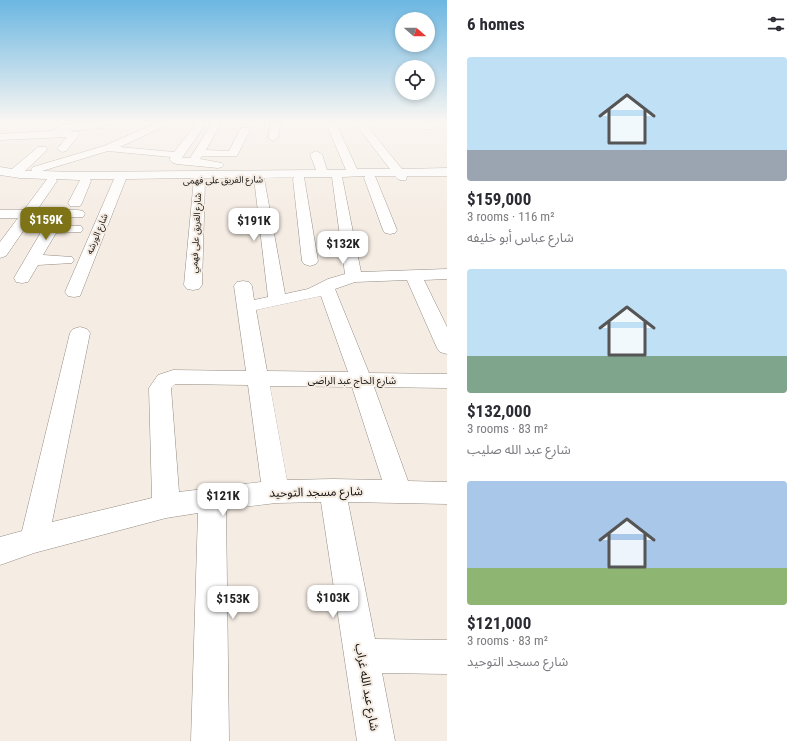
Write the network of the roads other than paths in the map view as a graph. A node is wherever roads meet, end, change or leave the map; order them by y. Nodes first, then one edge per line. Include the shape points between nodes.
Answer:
1 (34, 156) edge
2 (84, 156) edge
3 (174, 156) edge
4 (192, 156) edge
5 (214, 156) edge
6 (317, 156) edge
7 (345, 156) edge
8 (385, 156) edge
9 (196, 157) junction
10 (353, 173) junction
11 (123, 174) junction
12 (400, 175) junction
13 (5, 176) edge
14 (216, 176) junction
15 (330, 176) junction
16 (445, 177) edge
17 (370, 178) junction
18 (259, 179) junction
19 (299, 179) junction
20 (51, 180) junction
21 (199, 180) junction
22 (85, 181) junction
23 (0, 214) edge
24 (26, 214) junction
25 (51, 228) junction
26 (16, 229) junction
27 (76, 229) dead end
28 (390, 230) dead end
29 (0, 231) edge
30 (0, 253) edge
31 (32, 260) junction
32 (66, 260) dead end
33 (310, 261) dead end
34 (413, 274) junction
35 (447, 274) edge
36 (354, 277) junction
37 (22, 278) dead end
38 (193, 285) dead end
39 (326, 288) junction
40 (74, 292) dead end
41 (277, 300) junction
42 (80, 333) dead end
43 (447, 348) edge
44 (258, 379) junction
45 (361, 380) junction
46 (447, 380) edge
47 (333, 490) junction
48 (276, 492) junction
49 (399, 492) junction
50 (447, 493) edge
51 (212, 499) junction
52 (166, 506) junction
53 (13, 545) edge
54 (361, 656) junction
55 (447, 657) edge
56 (210, 741) edge
57 (376, 741) edge

1 - 13 street
2 - 13 street
3 - 11 street via 174,166
4 - 9 street
5 - 9 street
6 - 15 street
7 - 10 street
8 - 12 street
9 - 14 street via 195,164 218,165
10 - 12 street, شارع الفريق على فهمى
10 - 15 street, شارع الفريق على فهمى
11 - 13 street, شارع الفريق على فهمى
11 - 14 street, شارع الفريق على فهمى
11 - 21 street, شارع الفريق على فهمى
11 - 22 street, شارع الفريق على فهمى
11 - 40 street, شارع الورشه
12 - 16 street, شارع الفريق على فهمى
12 - 17 street, شارع الفريق على فهمى
13 - 20 street, شارع الفريق على فهمى
14 - 15 street, شارع الفريق على فهمى
14 - 18 street, شارع الفريق على فهمى
14 - 21 street, شارع الفريق على فهمى
15 - 17 street, شارع الفريق على فهمى
15 - 19 street, شارع الفريق على فهمى
15 - 36 street
17 - 28 street
18 - 19 street, شارع الفريق على فهمى
18 - 41 street
19 - 33 street
20 - 22 street, شارع الفريق على فهمى
20 - 24 street
21 - 38 street, شارع الفريق على فهمي
22 - 24 street via 76,208
23 - 24 street
24 - 26 street
25 - 26 street
25 - 27 street
25 - 31 street
26 - 29 street
26 - 30 street
31 - 32 street
31 - 37 street
34 - 35 street
34 - 36 street
34 - 43 street
36 - 39 street
39 - 41 street
39 - 45 street
41 - 44 street via 244,296
42 - 53 street
44 - 45 street, شارع الحاج عبد الراضى
44 - 48 street
44 - 52 street, شارع الحاج عبد الراضى via 173,377 162,383 160,388
45 - 46 street, شارع الحاج عبد الراضى
45 - 49 street
47 - 48 street, شارع مسجد التوحيد
47 - 49 street, شارع مسجد التوحيد
47 - 54 street, شارع عبد الله غراب
48 - 51 street, شارع مسجد التوحيد
49 - 50 street, شارع مسجد التوحيد
51 - 52 street, شارع مسجد التوحيد
51 - 56 street
52 - 53 street, شارع مسجد التوحيد
54 - 55 street
54 - 57 street, شارع عبد الله غراب

